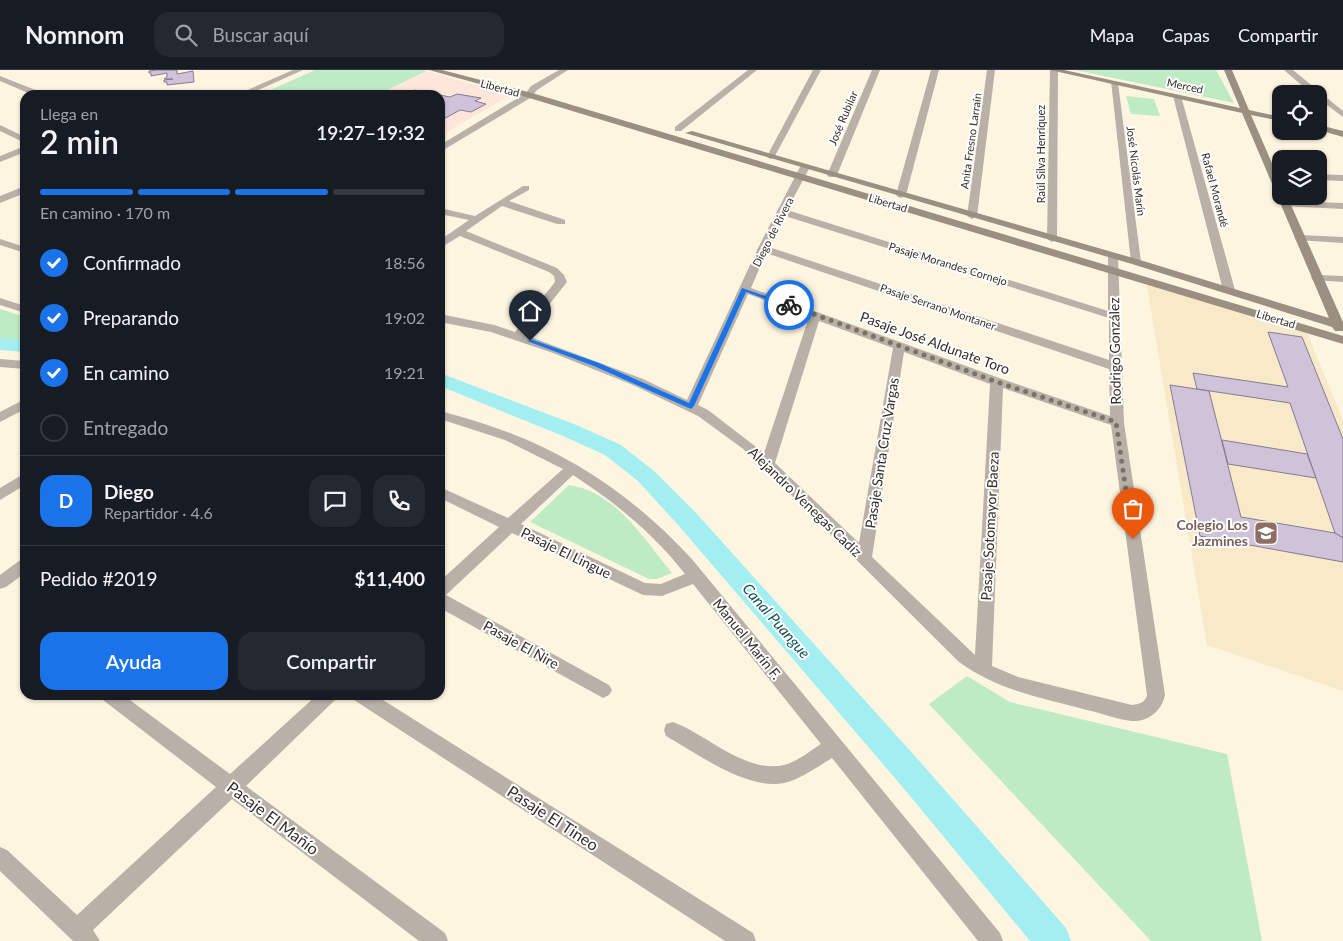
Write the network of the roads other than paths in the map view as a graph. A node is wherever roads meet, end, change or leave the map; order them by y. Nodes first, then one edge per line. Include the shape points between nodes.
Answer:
1 (298, 70) edge
2 (433, 70) edge
3 (469, 70) edge
4 (564, 70) edge
5 (753, 70) edge
6 (817, 70) edge
7 (876, 70) edge
8 (934, 70) edge
9 (991, 70) edge
10 (1054, 70) edge
11 (1228, 70) edge
12 (1288, 70) edge
13 (0, 78) edge
14 (1114, 83) junction
15 (1307, 85) edge
16 (28, 90) edge
17 (252, 90) edge
18 (531, 92) junction
19 (1177, 96) junction
20 (1327, 102) edge
21 (1246, 111) junction
22 (1343, 115) edge
23 (1272, 117) edge
24 (639, 118) dead end
25 (668, 127) dead end
26 (0, 128) edge
27 (678, 130) junction
28 (1327, 130) edge
29 (1343, 134) edge
30 (20, 138) edge
31 (445, 146) edge
32 (20, 151) edge
33 (771, 156) junction
34 (0, 159) edge
35 (1272, 164) edge
36 (803, 172) junction
37 (832, 175) junction
38 (1327, 177) edge
39 (1343, 178) edge
40 (526, 188) dead end
41 (20, 191) edge
42 (11, 195) junction
43 (902, 195) junction
44 (20, 198) edge
45 (0, 200) edge
46 (502, 202) junction
47 (1327, 204) edge
48 (1286, 205) edge
49 (1343, 206) edge
50 (445, 212) edge
51 (782, 212) junction
52 (972, 216) junction
53 (477, 219) junction
54 (561, 222) dead end
55 (459, 232) junction
56 (1300, 238) junction
57 (1052, 239) junction
58 (1343, 240) edge
59 (0, 242) edge
60 (445, 242) edge
61 (20, 248) edge
62 (763, 248) junction
63 (1136, 262) junction
64 (1113, 263) junction
65 (1317, 278) junction
66 (1343, 279) edge
67 (744, 289) junction
68 (1229, 290) junction
69 (0, 301) edge
70 (20, 308) edge
71 (816, 315) junction
72 (1114, 316) junction
73 (445, 319) edge
74 (1341, 325) edge
75 (517, 337) junction
76 (1343, 339) edge
77 (899, 346) junction
78 (0, 363) edge
79 (20, 365) edge
80 (1114, 366) junction
81 (997, 382) junction
82 (20, 406) edge
83 (691, 406) junction
84 (445, 417) edge
85 (0, 418) edge
86 (1116, 422) junction
87 (768, 464) junction
88 (572, 468) junction
89 (20, 481) edge
90 (0, 494) edge
91 (445, 494) edge
92 (510, 526) junction
93 (864, 560) junction
94 (20, 569) edge
95 (696, 576) junction
96 (0, 583) edge
97 (445, 586) edge
98 (445, 603) edge
99 (983, 670) junction
100 (603, 690) dead end
101 (116, 700) edge
102 (324, 700) edge
103 (368, 700) edge
104 (1147, 710) joint
105 (673, 730) dead end
106 (834, 746) junction
107 (231, 786) junction
108 (0, 856) edge
109 (83, 936) edge
110 (436, 941) edge
111 (745, 941) edge
112 (992, 941) edge

1 - 17 street
2 - 18 street, Libertad
3 - 18 street, Libertad
4 - 18 street
5 - 27 street
6 - 33 street
7 - 37 street, José Rubilar
8 - 43 street
9 - 52 street, Anita Fresno Larraín
10 - 14 street, Merced
10 - 57 street, Raúl Silva Henríquez
11 - 21 street
12 - 15 street
13 - 16 street
14 - 19 street, Merced
14 - 63 street, José Nicolás Marín
18 - 24 street, Libertad
18 - 31 street
18 - 36 street, Libertad
19 - 21 street, Merced
19 - 68 street, Rafael Morandé
20 - 22 street
21 - 23 street, Merced
21 - 35 street
25 - 27 street, Libertad
26 - 30 street
27 - 33 street, Libertad
28 - 29 street
32 - 34 street
33 - 36 street, Libertad
36 - 37 street, Libertad
36 - 51 street, Diego de Rivera
36 - 64 street, Libertad
37 - 43 street, Libertad
38 - 39 street
40 - 46 street
41 - 42 street
42 - 44 street
42 - 45 street
43 - 52 street, Libertad
46 - 53 street
46 - 54 street
47 - 49 street
48 - 56 street
50 - 53 street
51 - 62 street, Diego de Rivera
51 - 72 street, Pasaje Morandes Cornejo
52 - 57 street, Libertad
53 - 55 street
55 - 60 street
55 - 75 street via 559,275 560,282
56 - 58 street
56 - 65 street
57 - 64 street, Libertad
59 - 61 street
62 - 67 street, Diego de Rivera
62 - 80 street, Pasaje Serrano Montaner
63 - 64 street, Libertad
63 - 68 street, Libertad
64 - 72 street, Rodrigo González
64 - 76 street, Libertad
65 - 66 street
65 - 74 street
67 - 71 street, Pasaje José Aldunate Toro
67 - 83 street, Diego de Rivera
68 - 74 street, Libertad
69 - 70 street
71 - 77 street, Pasaje José Aldunate Toro
71 - 87 street
72 - 80 street, Rodrigo González
73 - 75 street, Alejandro Venegas Cadíz
74 - 76 street
75 - 83 street, Alejandro Venegas Cadíz via 596,365
77 - 81 street, Pasaje José Aldunate Toro
77 - 93 street, Pasaje Santa Cruz Vargas
78 - 79 street
80 - 86 street, Rodrigo González
81 - 86 street, Pasaje José Aldunate Toro
81 - 99 street, Pasaje Sotomayor Baeza
82 - 85 street
83 - 87 street, Alejandro Venegas Cadíz
84 - 88 street, Manuel Marín F. via 506,435
86 - 104 street, Rodrigo González via 1156,695
87 - 93 street, Alejandro Venegas Cadíz
88 - 92 street
88 - 95 street, Manuel Marín F. via 602,485 645,519
89 - 90 street
91 - 92 street, Pasaje El Lingue
92 - 95 street, Pasaje El Lingue via 642,589 662,590
92 - 97 street
93 - 99 street, Alejandro Venegas Cadíz via 949,643
94 - 96 street
95 - 106 street, Manuel Marín F.
98 - 100 street, Pasaje El Ñire
99 - 104 street, Alejandro Venegas Cadíz via 1015,684 1123,711
101 - 107 street, Pasaje El Mañío
102 - 107 street
103 - 111 street, Pasaje El Tineo
105 - 106 street via 746,770 768,776 786,774
106 - 112 street, Manuel Marín F.
107 - 109 street
107 - 110 street, Pasaje El Mañío
108 - 109 street

